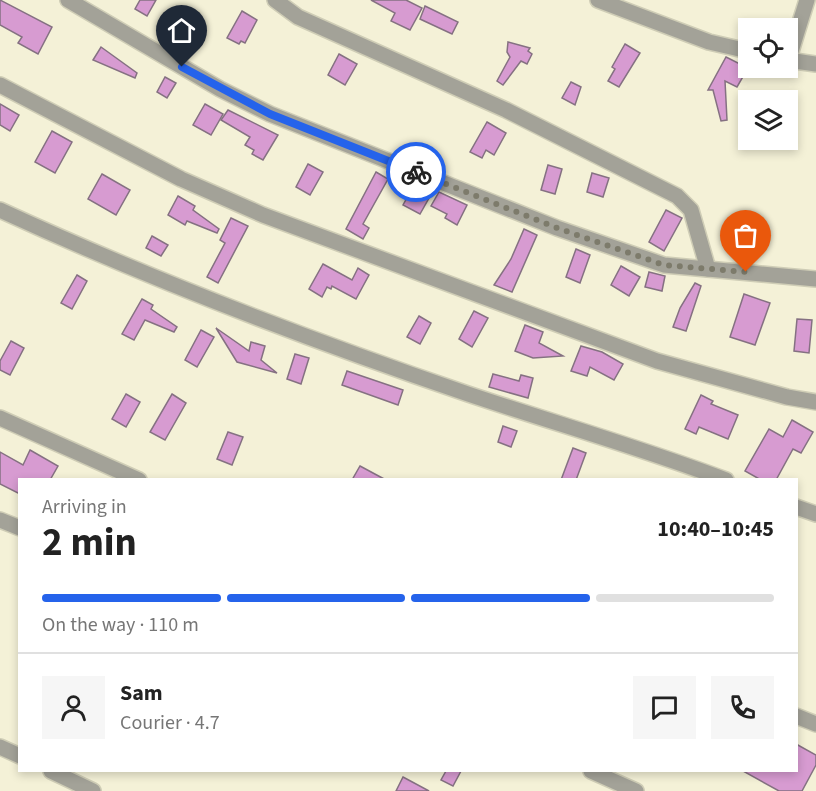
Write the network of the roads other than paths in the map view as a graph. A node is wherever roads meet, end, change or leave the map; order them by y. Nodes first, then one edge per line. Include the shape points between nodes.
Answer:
1 (68, 0) edge
2 (275, 0) edge
3 (598, 0) edge
4 (807, 0) edge
5 (798, 29) edge
6 (738, 49) edge
7 (798, 62) edge
8 (816, 64) edge
9 (0, 85) edge
10 (0, 210) edge
11 (708, 269) junction
12 (816, 279) edge
13 (816, 402) edge
14 (0, 418) edge
15 (135, 478) edge
16 (720, 478) edge
17 (798, 508) edge
18 (816, 514) edge
19 (0, 520) edge
20 (18, 527) edge
21 (798, 717) edge
22 (816, 724) edge
23 (0, 747) edge
24 (18, 755) edge
25 (53, 772) edge
26 (593, 772) edge
27 (93, 791) edge
28 (636, 791) edge

1 - 11 street via 270,114 557,228 664,265
2 - 11 street via 298,17 506,110 677,196 691,210
3 - 6 street via 709,42
4 - 5 street
7 - 8 street
9 - 13 street via 181,179 263,215 657,361
10 - 16 street via 84,249 285,328
11 - 12 street
14 - 15 street
17 - 18 street
19 - 20 street
21 - 22 street
23 - 24 street
25 - 27 street
26 - 28 street

